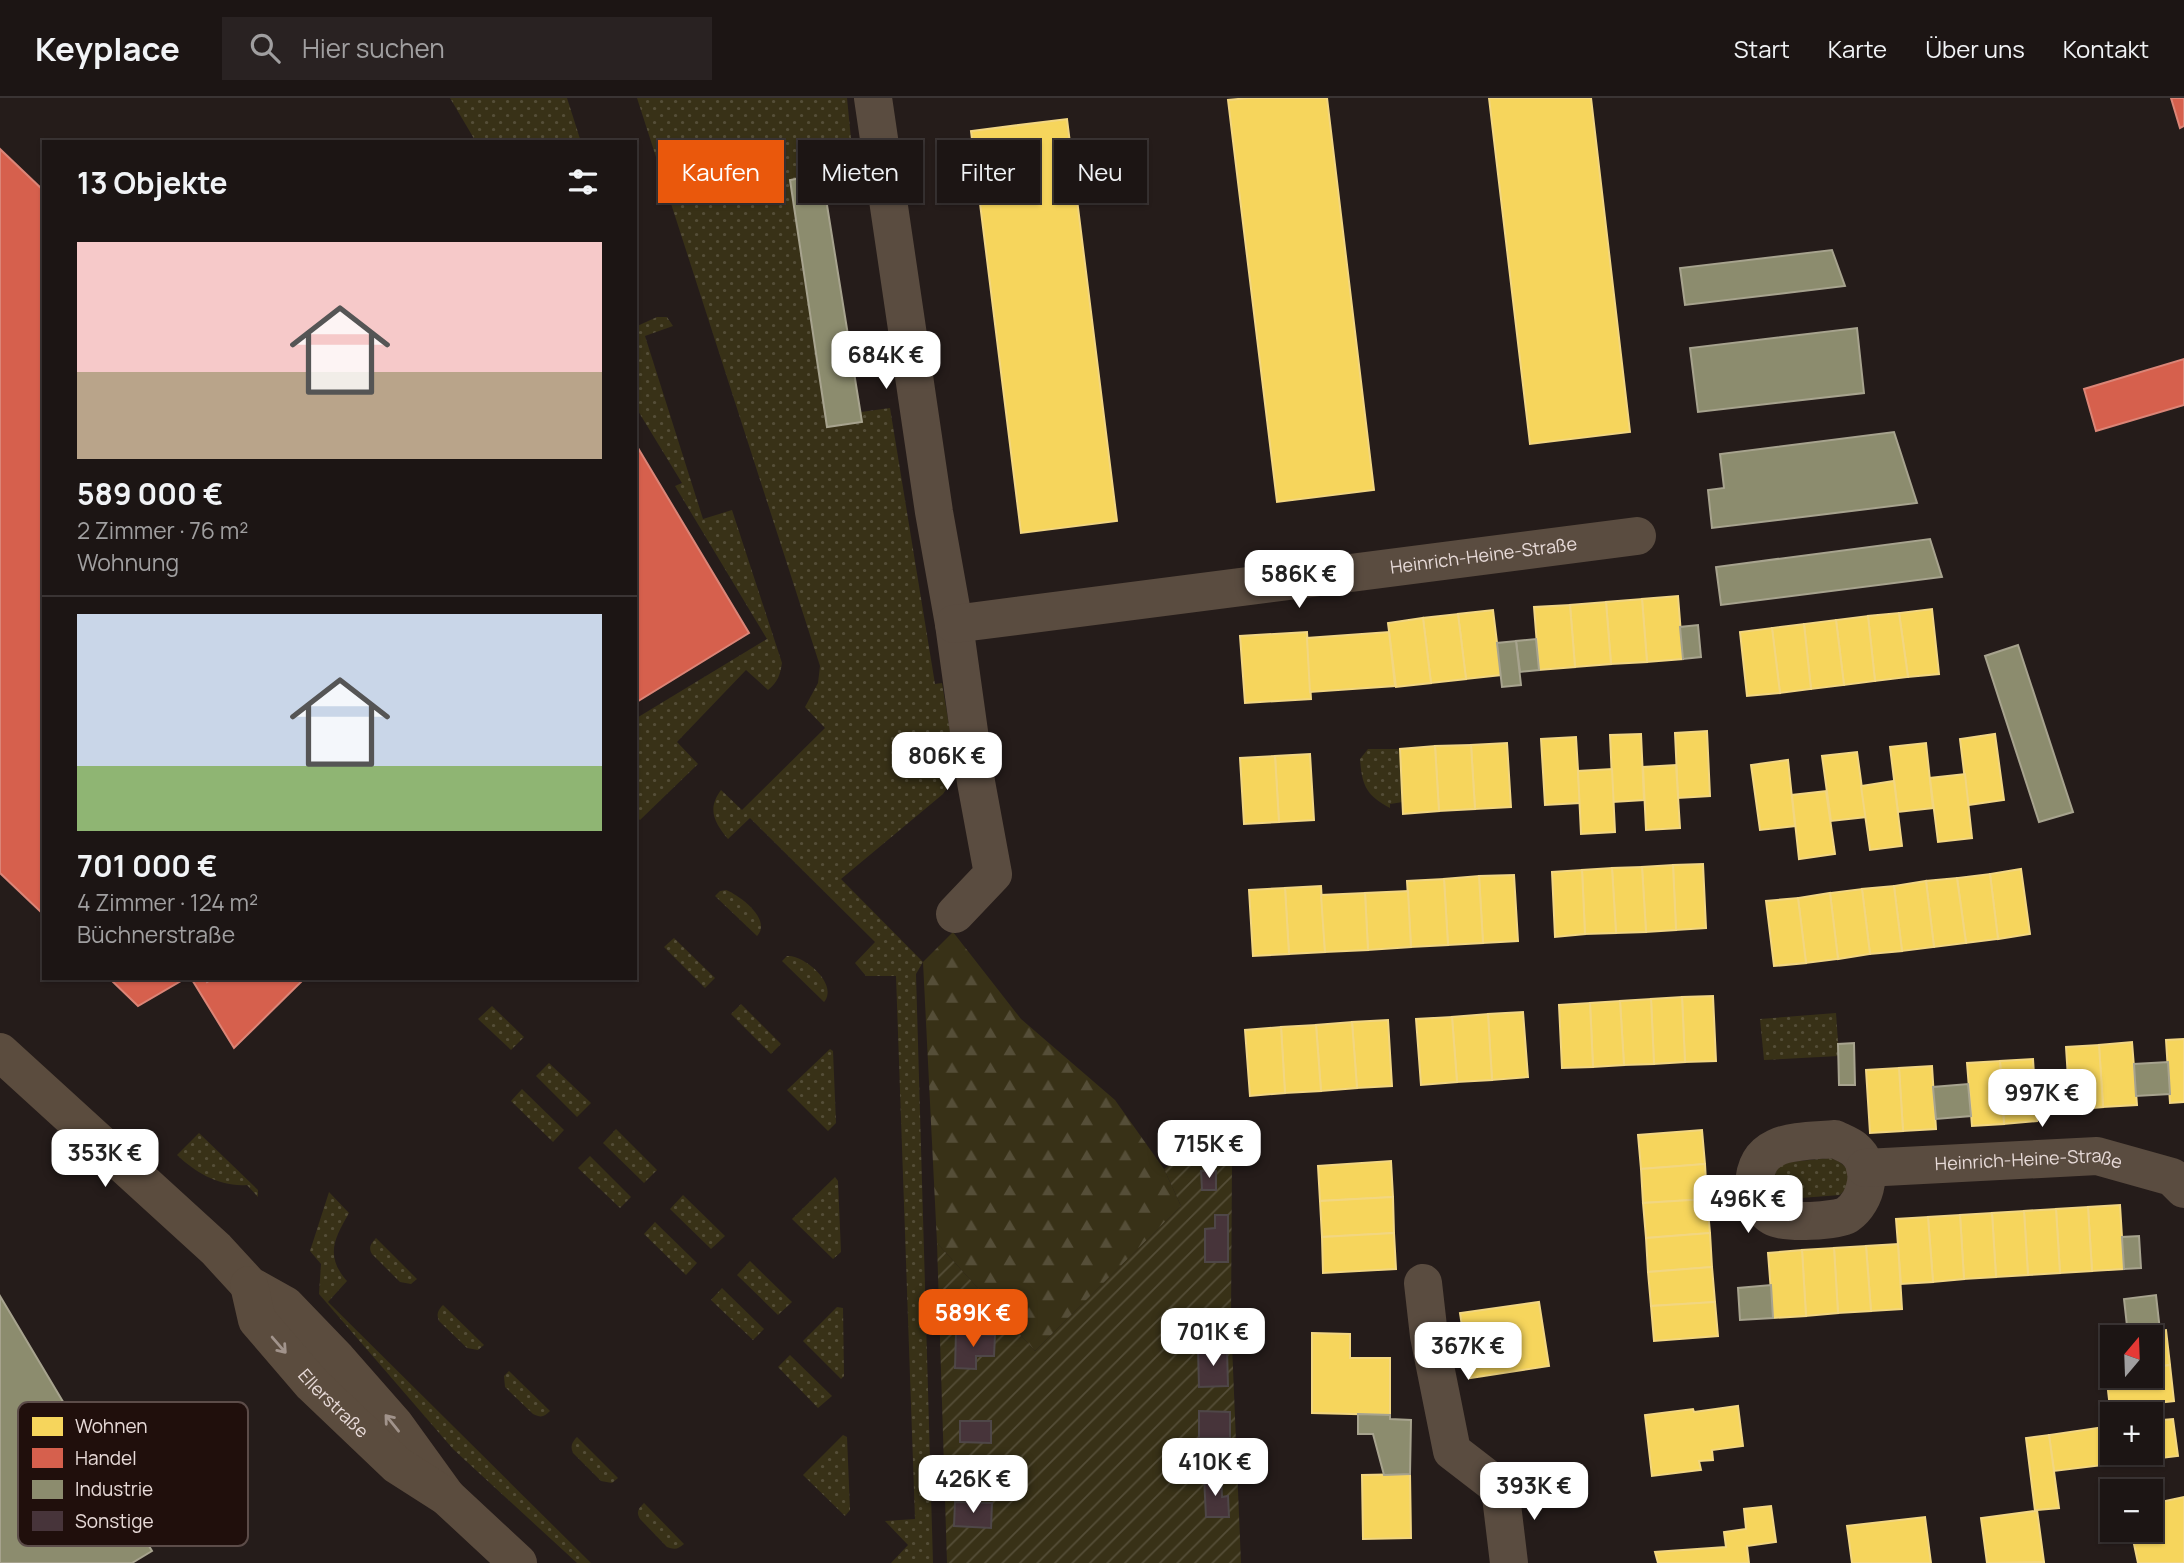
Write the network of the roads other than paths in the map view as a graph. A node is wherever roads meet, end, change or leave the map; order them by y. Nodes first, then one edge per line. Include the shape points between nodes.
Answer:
1 (873, 98) edge
2 (1637, 537) dead end
3 (954, 624) junction
4 (955, 914) dead end
5 (0, 1052) edge
6 (1865, 1168) dead end
7 (2184, 1189) edge
8 (1423, 1283) dead end
9 (518, 1563) edge
10 (1509, 1563) edge

1 - 3 street
2 - 3 street, Heinrich-Heine-Straße
3 - 4 street via 993,874
5 - 9 main road, Ellerstraße via 249,1285 285,1305 395,1425 447,1497
6 - 7 street, Heinrich-Heine-Straße via 2097,1156 2172,1177
8 - 10 street via 1452,1451 1500,1488

